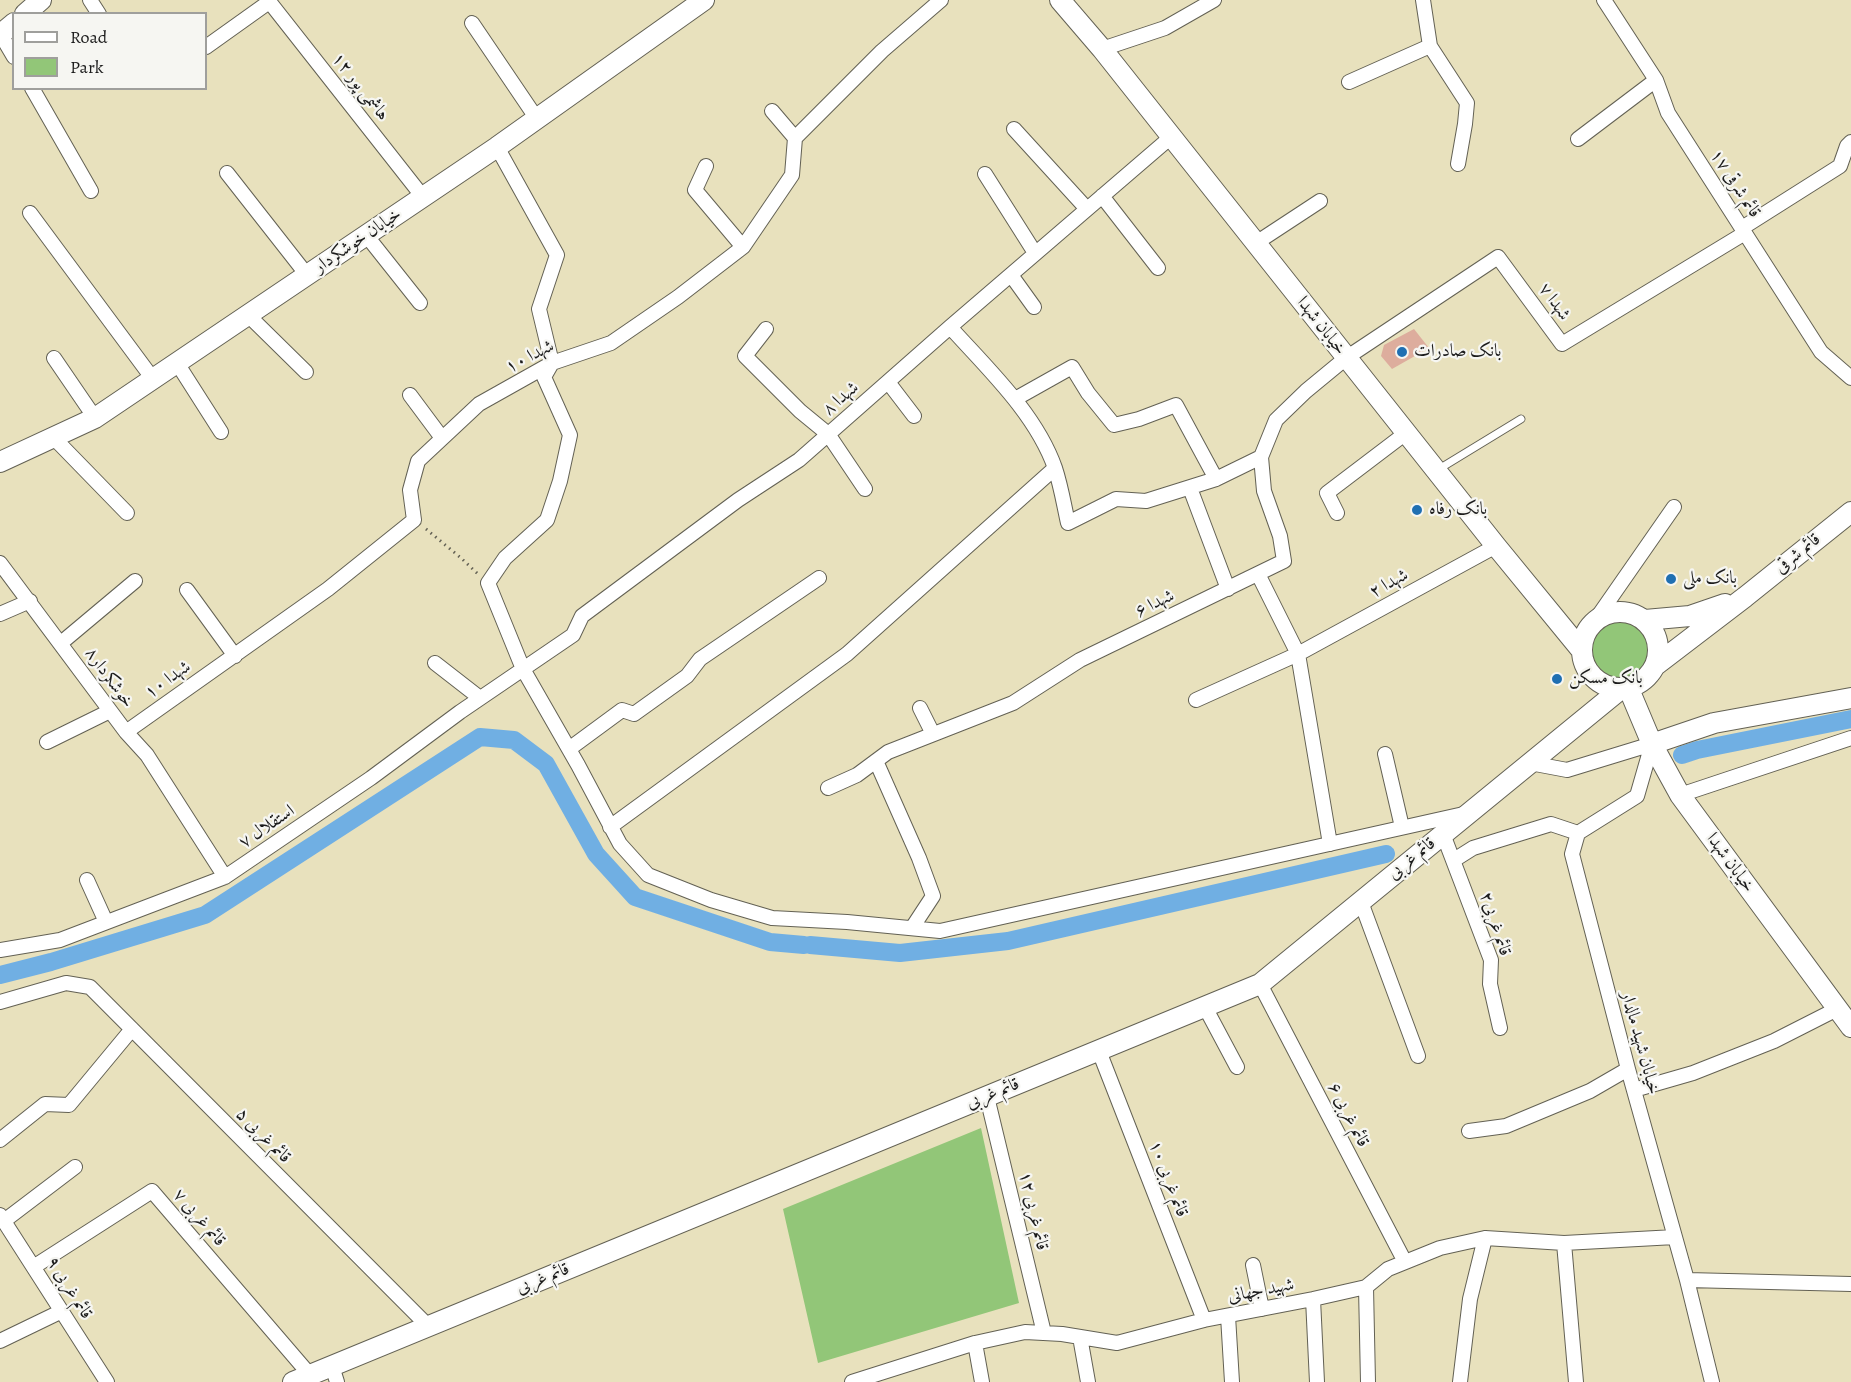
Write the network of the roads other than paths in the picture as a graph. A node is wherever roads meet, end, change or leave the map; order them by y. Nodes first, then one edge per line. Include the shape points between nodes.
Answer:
1 (41, 0) edge
2 (941, 0) edge
3 (1060, 0) edge
4 (1214, 0) edge
5 (1423, 0) edge
6 (1604, 0) edge
7 (269, 1) edge
8 (695, 3) edge
9 (27, 12) edge
10 (472, 23) dead end
11 (12, 25) edge
12 (0, 34) edge
13 (207, 45) edge
14 (1430, 46) junction
15 (1101, 49) junction
16 (12, 54) edge
17 (1656, 80) junction
18 (1349, 82) dead end
19 (33, 90) edge
20 (772, 111) dead end
21 (537, 119) junction
22 (1014, 129) dead end
23 (1171, 137) junction
24 (795, 138) junction
25 (1578, 139) dead end
26 (1851, 142) edge
27 (497, 147) junction
28 (1458, 164) dead end
29 (706, 166) dead end
30 (227, 174) dead end
31 (986, 174) dead end
32 (91, 191) dead end
33 (1102, 196) junction
34 (423, 197) junction
35 (1320, 201) dead end
36 (1087, 209) junction
37 (30, 213) dead end
38 (1744, 230) junction
39 (366, 235) junction
40 (1256, 243) junction
41 (743, 247) junction
42 (1035, 253) junction
43 (1158, 268) dead end
44 (1011, 274) junction
45 (307, 275) junction
46 (420, 303) dead end
47 (1034, 307) dead end
48 (248, 315) junction
49 (950, 327) junction
50 (766, 329) dead end
51 (54, 358) dead end
52 (1346, 358) junction
53 (177, 363) junction
54 (552, 363) junction
55 (306, 372) dead end
56 (1851, 378) edge
57 (153, 379) junction
58 (888, 382) junction
59 (410, 395) dead end
60 (1015, 399) junction
61 (914, 416) dead end
62 (95, 418) junction
63 (1521, 419) dead end
64 (221, 432) dead end
65 (1406, 433) junction
66 (828, 434) junction
67 (53, 438) junction
68 (442, 438) junction
69 (1262, 457) junction
70 (0, 462) edge
71 (1055, 468) junction
72 (1437, 470) junction
73 (1216, 479) junction
74 (1190, 488) junction
75 (865, 489) dead end
76 (1674, 507) dead end
77 (1851, 512) edge
78 (127, 513) dead end
79 (1337, 513) dead end
80 (1496, 546) junction
81 (0, 563) edge
82 (1258, 574) junction
83 (819, 578) dead end
84 (135, 581) dead end
85 (1228, 589) junction
86 (187, 590) dead end
87 (1745, 597) junction
88 (30, 601) junction
89 (0, 614) edge
90 (1645, 620) junction
91 (1594, 622) junction
92 (61, 643) junction
93 (1582, 651) junction
94 (1298, 654) junction
95 (235, 656) junction
96 (435, 663) dead end
97 (1656, 665) junction
98 (523, 669) junction
99 (1625, 688) junction
100 (480, 698) junction
101 (1851, 698) edge
102 (1196, 700) dead end
103 (920, 708) dead end
104 (110, 711) junction
105 (126, 732) junction
106 (933, 734) junction
107 (1851, 738) edge
108 (47, 742) dead end
109 (1652, 744) junction
110 (569, 749) junction
111 (1385, 754) dead end
112 (876, 761) junction
113 (1530, 763) junction
114 (828, 788) dead end
115 (1680, 795) junction
116 (1469, 812) junction
117 (610, 827) junction
118 (1402, 827) junction
119 (1578, 833) junction
120 (1443, 834) junction
121 (1330, 844) junction
122 (1454, 860) junction
123 (225, 877) junction
124 (87, 880) dead end
125 (1360, 902) junction
126 (106, 922) junction
127 (912, 928) junction
128 (0, 950) edge
129 (1260, 984) junction
130 (0, 1002) edge
131 (1205, 1007) junction
132 (1837, 1009) junction
133 (1851, 1027) edge
134 (1500, 1028) dead end
135 (132, 1029) junction
136 (1099, 1051) junction
137 (1418, 1056) dead end
138 (1237, 1067) dead end
139 (1628, 1069) junction
140 (1634, 1090) junction
141 (987, 1097) junction
142 (1469, 1131) dead end
143 (0, 1140) edge
144 (75, 1167) dead end
145 (2, 1218) edge
146 (1675, 1237) junction
147 (1485, 1238) junction
148 (1564, 1242) junction
149 (1405, 1262) junction
150 (1253, 1265) dead end
151 (35, 1266) junction
152 (1687, 1280) junction
153 (1851, 1284) edge
154 (1366, 1287) junction
155 (1313, 1299) junction
156 (1262, 1309) junction
157 (62, 1311) junction
158 (1228, 1316) junction
159 (1204, 1320) junction
160 (428, 1326) junction
161 (1044, 1333) junction
162 (1080, 1337) junction
163 (0, 1341) edge
164 (975, 1343) junction
165 (334, 1374) edge
166 (301, 1379) edge
167 (107, 1382) edge
168 (852, 1382) edge
169 (982, 1382) edge
170 (1088, 1382) edge
171 (1232, 1382) edge
172 (1317, 1382) edge
173 (1368, 1382) edge
174 (1460, 1382) edge
175 (1576, 1382) edge
176 (1712, 1382) edge

1 - 9 main road
2 - 24 street via 882,51
3 - 15 main road, خیابان شهدا
4 - 15 street via 1165,28
5 - 14 street
6 - 17 street, قائم شرقی ۱۷
7 - 13 street
7 - 34 street, هاشمی پور ۱۲
8 - 21 main road, خیابان خوشکردار
10 - 21 street
11 - 12 main road
12 - 16 street
14 - 18 street
14 - 28 street via 1467,103
15 - 23 main road, خیابان شهدا
17 - 25 street
17 - 38 street, قائم شرقی ۱۷ via 1668,113
19 - 32 street
20 - 24 street
21 - 27 main road, خیابان خوشکردار
22 - 36 street
23 - 33 street, شهدا ۸
23 - 40 main road, خیابان شهدا
24 - 41 street, شهدا ۱۰ via 792,175
26 - 38 street via 1840,166
27 - 34 main road, خیابان خوشکردار
27 - 54 street via 557,255 539,309
29 - 41 street via 695,190
30 - 45 street
31 - 42 street
33 - 36 street, شهدا ۸
33 - 43 street
34 - 39 main road, خیابان خوشکردار
35 - 40 street
36 - 42 street, شهدا ۸
37 - 57 street
38 - 52 street, شهدا ۷ via 1562,344 1498,256
38 - 56 street, قائم شرقی ۱۷ via 1821,352
39 - 45 main road, خیابان خوشکردار
39 - 46 street
40 - 52 main road, خیابان شهدا
41 - 54 street, شهدا ۱۰ via 610,343
42 - 44 street, شهدا ۸
44 - 47 street
44 - 49 street, شهدا ۸
45 - 48 main road, خیابان خوشکردار
48 - 53 main road, خیابان خوشکردار
48 - 55 street
49 - 58 street, شهدا ۸
49 - 60 street
50 - 66 street via 745,356
51 - 62 street
52 - 65 main road, خیابان شهدا
52 - 69 street, شهدا ۶ via 1276,420
53 - 57 main road, خیابان خوشکردار
53 - 64 street
54 - 68 street, شهدا ۱۰ via 479,405
54 - 98 street via 544,377 570,435 561,481 547,520 505,558 488,583
57 - 62 main road, خیابان خوشکردار
58 - 61 street
58 - 66 street, شهدا ۸
59 - 68 street
60 - 71 street via 1036,429
60 - 73 street via 1072,367 1114,424 1176,405
62 - 67 main road, خیابان خوشکردار
63 - 72 lane
65 - 72 main road, خیابان شهدا
65 - 79 street via 1327,493
66 - 75 street
66 - 98 street, شهدا ۸ via 799,460 738,500 582,616 573,635
67 - 70 main road, خیابان خوشکردار
67 - 78 street
68 - 95 street, شهدا ۱۰ via 418,461 410,490 414,520 328,590
69 - 73 street
69 - 82 street, شهدا ۶ via 1264,491 1280,536 1284,561
71 - 74 street via 1068,523 1116,499 1146,501
71 - 117 street via 847,654
72 - 80 main road, خیابان شهدا
73 - 74 street
74 - 85 street
76 - 91 street
77 - 87 main road, قائم شرقی
80 - 93 main road, خیابان شهدا
80 - 94 street, شهدا ۲
81 - 88 street, خوشکردار۸
82 - 85 street, شهدا ۶
82 - 94 street
83 - 110 street via 700,659 687,676 634,714 622,711
84 - 92 street
85 - 106 street, شهدا ۶ via 1080,660 1013,703
86 - 95 street
87 - 90 main road via 1690,616
87 - 97 main road, قائم شرقی
88 - 89 street
88 - 92 street, خوشکردار۸
90 - 91 main road via 1634,614 1612,612
90 - 97 main road via 1657,641
91 - 93 main road via 1587,630
92 - 104 street, خوشکردار۸
93 - 99 main road via 1584,664 1599,682
94 - 102 street, شهدا ۲
94 - 121 street
95 - 105 street, شهدا ۱۰
96 - 100 street
97 - 99 main road via 1644,680
98 - 100 street, استقلال ۷
98 - 110 street
99 - 109 main road, خیابان شهدا
99 - 113 main road, قائم غربی
100 - 123 street, استقلال ۷
101 - 109 main road via 1714,723
103 - 106 street
104 - 105 street, خوشکردار۸
104 - 108 street
105 - 123 street, خوشکردار۸ via 147,755
106 - 112 street, شهدا ۶
107 - 115 street
109 - 113 street via 1566,770
109 - 115 main road, خیابان شهدا
109 - 119 street via 1637,796
110 - 117 street
111 - 118 street
112 - 114 street, شهدا ۶ via 858,775
112 - 127 street via 933,896
113 - 116 main road, قائم غربی
115 - 132 main road, خیابان شهدا
116 - 118 street
116 - 120 main road, قائم غربی
117 - 127 street via 648,875 711,900 772,918
118 - 121 street
119 - 122 street via 1551,824 1473,848
119 - 139 street, خیابان شهید مالدار via 1572,854
120 - 122 street, ۲قائم غربی
120 - 125 main road, قائم غربی
121 - 127 street via 940,931
122 - 134 street, ۲قائم غربی via 1491,960 1491,984
123 - 126 street, استقلال ۷
124 - 126 street
125 - 129 main road, قائم غربی
125 - 137 street
126 - 128 street, استقلال ۷ via 60,940
129 - 131 main road, قائم غربی
129 - 149 street, قائم غربی ۶
130 - 135 street, قائم غربی ۵ via 66,983 90,987
131 - 136 main road, قائم غربی
131 - 138 street
132 - 133 main road, خیابان شهدا
132 - 140 street via 1774,1041 1693,1073
135 - 143 street via 69,1105 45,1104
135 - 160 street, قائم غربی ۵
136 - 141 main road, قائم غربی
136 - 159 street, قائم غربی ۱۰
139 - 140 street, خیابان شهید مالدار
139 - 142 street via 1590,1091 1506,1126
140 - 146 street, خیابان شهید مالدار
141 - 160 main road, قائم غربی
141 - 161 street, قائم غربی ۱۲
144 - 145 street
145 - 151 street, قائم غربی ۹
146 - 148 street, شهید جهانی
146 - 152 street, خیابان شهید مالدار
147 - 148 street, شهید جهانی
147 - 149 street, شهید جهانی via 1440,1248
147 - 174 street via 1470,1299
148 - 175 street
149 - 154 street, شهید جهانی via 1388,1269
150 - 156 street
151 - 157 street, قائم غربی ۹
151 - 166 street, قائم غربی ۷ via 152,1191
152 - 153 street
152 - 176 street, خیابان شهید مالدار
154 - 155 street, شهید جهانی
154 - 173 street
155 - 156 street, شهید جهانی
155 - 172 street
156 - 158 street, شهید جهانی
157 - 163 street
157 - 167 street, قائم غربی ۹
158 - 159 street, شهید جهانی
158 - 171 street
159 - 162 street, شهید جهانی via 1117,1343
160 - 165 main road, قائم غربی
161 - 162 street, شهید جهانی
161 - 164 street, شهید جهانی via 1025,1332
162 - 170 street
164 - 168 street, شهید جهانی
164 - 169 street
165 - 166 main road, قائم غربی

